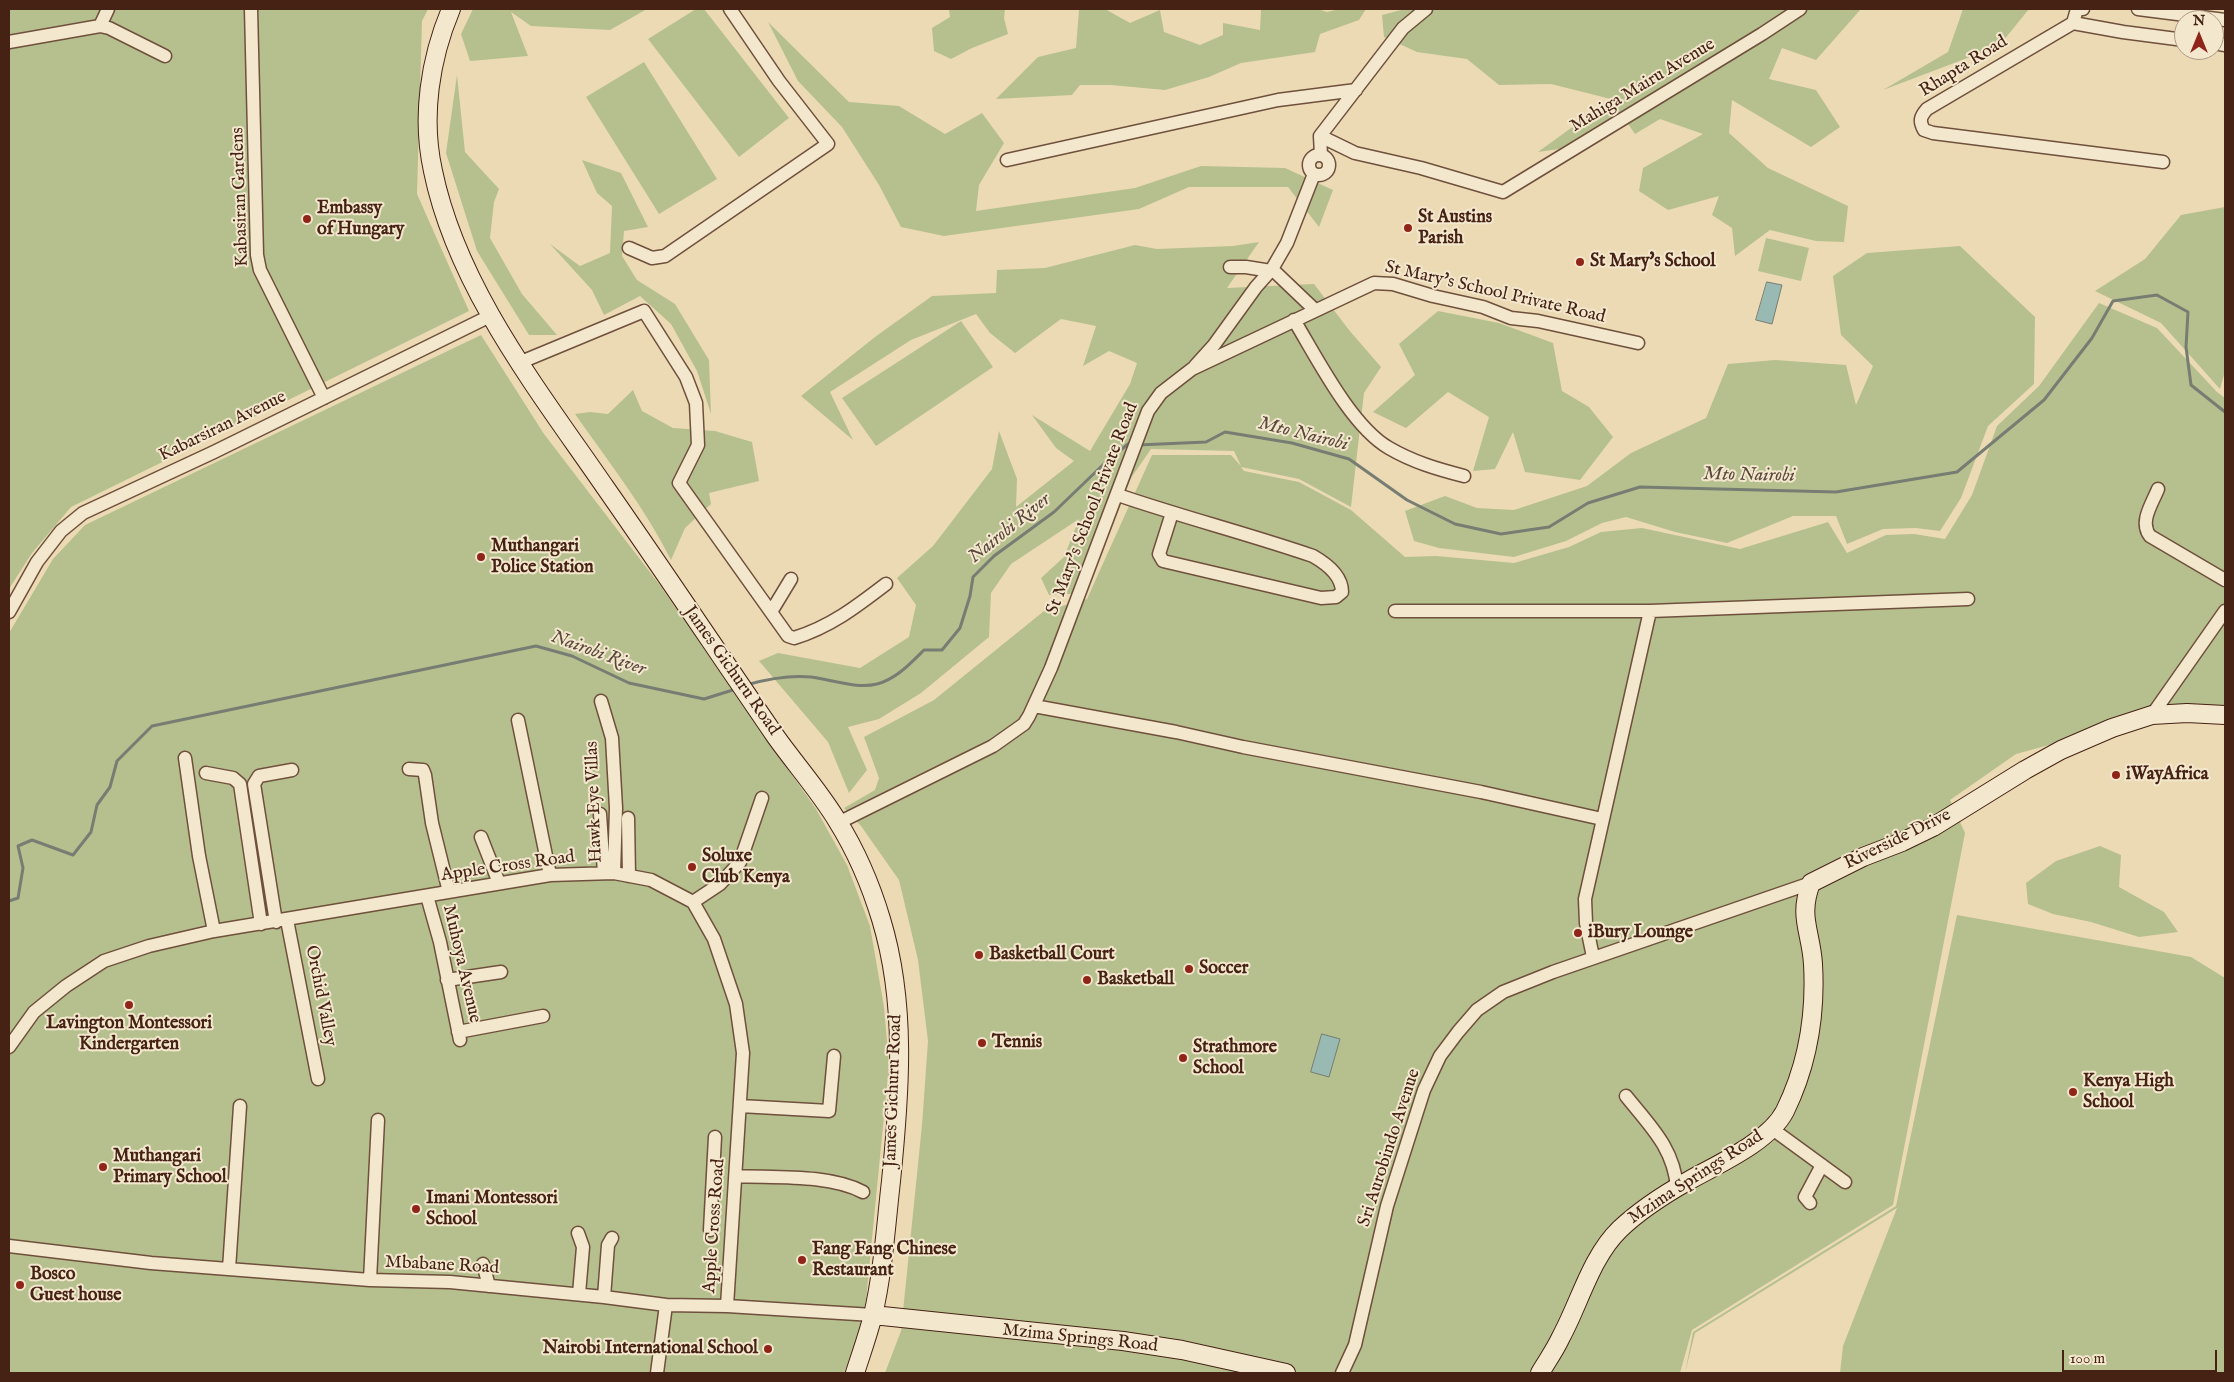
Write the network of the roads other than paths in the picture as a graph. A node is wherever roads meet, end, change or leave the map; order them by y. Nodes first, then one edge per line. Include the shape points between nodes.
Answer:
1 (108, 9) edge
2 (251, 9) edge
3 (450, 9) edge
4 (730, 9) edge
5 (1426, 9) edge
6 (1800, 9) edge
7 (2077, 9) edge
8 (2083, 9) edge
9 (2138, 9) edge
10 (2225, 20) edge
11 (2073, 23) junction
12 (100, 26) junction
13 (2174, 39) edge
14 (9, 42) edge
15 (165, 56) dead end
16 (1356, 90) junction
17 (1320, 136) junction
18 (1007, 160) dead end
19 (2163, 162) dead end
20 (630, 248) dead end
21 (1230, 267) dead end
22 (1271, 270) junction
23 (1315, 310) junction
24 (490, 316) junction
25 (1294, 320) junction
26 (1638, 343) dead end
27 (521, 362) junction
28 (1192, 369) junction
29 (324, 398) junction
30 (1464, 476) dead end
31 (2158, 489) dead end
32 (1118, 495) junction
33 (1172, 514) junction
34 (791, 579) dead end
35 (2225, 580) edge
36 (886, 584) dead end
37 (1968, 599) dead end
38 (1395, 611) dead end
39 (1650, 611) junction
40 (2225, 611) edge
41 (9, 612) edge
42 (771, 612) junction
43 (601, 701) dead end
44 (1034, 706) junction
45 (2152, 715) junction
46 (2225, 715) edge
47 (518, 720) dead end
48 (185, 758) dead end
49 (409, 769) dead end
50 (292, 770) dead end
51 (206, 773) dead end
52 (762, 798) dead end
53 (600, 814) dead end
54 (628, 818) dead end
55 (1602, 819) junction
56 (838, 823) junction
57 (481, 837) dead end
58 (609, 873) junction
59 (550, 875) junction
60 (629, 876) junction
61 (499, 883) junction
62 (1811, 883) junction
63 (449, 892) junction
64 (427, 896) junction
65 (693, 902) junction
66 (282, 921) junction
67 (261, 924) junction
68 (214, 931) junction
69 (1593, 957) junction
70 (501, 972) dead end
71 (447, 980) junction
72 (543, 1016) dead end
73 (9, 1046) edge
74 (834, 1056) dead end
75 (318, 1079) dead end
76 (1626, 1096) dead end
77 (240, 1106) dead end
78 (740, 1106) junction
79 (378, 1120) dead end
80 (1771, 1128) junction
81 (715, 1137) dead end
82 (1822, 1165) junction
83 (736, 1176) junction
84 (1845, 1182) dead end
85 (1677, 1188) junction
86 (863, 1192) dead end
87 (711, 1202) junction
88 (734, 1203) junction
89 (1810, 1203) dead end
90 (710, 1230) dead end
91 (578, 1233) dead end
92 (612, 1238) dead end
93 (9, 1246) edge
94 (483, 1264) dead end
95 (229, 1269) junction
96 (370, 1280) junction
97 (489, 1286) junction
98 (579, 1294) junction
99 (604, 1296) junction
100 (666, 1306) junction
101 (727, 1306) junction
102 (873, 1315) junction
103 (657, 1373) edge
104 (855, 1373) edge
105 (1286, 1373) edge
106 (1342, 1373) edge
107 (1540, 1373) edge

1 - 12 street
2 - 29 street, Kabasiran Gardens via 260,270
3 - 24 main road, James Gichuru Road via 432,68 428,103 429,150 446,218
4 - 20 street via 779,81 828,144 664,256 652,258
5 - 16 street via 1403,28
6 - 17 street, Mahiga Mairu Avenue via 1504,192 1355,153
7 - 8 street
7 - 11 street
9 - 10 street
11 - 13 street
11 - 19 street, Rhapta Road via 1927,109 1921,115 1920,123 1924,130
12 - 14 street
12 - 15 street
16 - 17 street
16 - 18 street via 1278,100
17 - 22 street via 1321,155 1328,160 1328,169 1322,175 1314,174 1293,229
21 - 22 street
22 - 23 street
22 - 28 street
23 - 25 street, St Mary's School Private Road
23 - 26 street, St Mary's School Private Road via 1362,287 1384,283 1483,307 1511,318
24 - 27 main road, James Gichuru Road
24 - 29 street, Kabarsiran Avenue
25 - 28 street, St Mary's School Private Road
25 - 30 street via 1351,411 1369,431 1387,447 1407,458
27 - 42 street via 644,311 686,377 696,403 698,445 678,483
27 - 56 main road, James Gichuru Road
28 - 32 street, St Mary's School Private Road via 1153,402
29 - 41 street, Kabarsiran Avenue via 83,513 61,531 37,562
31 - 35 street via 2145,530
32 - 33 street
32 - 44 street, St Mary's School Private Road
33 - 33 street via 1159,554 1163,561 1322,598 1336,597 1342,592 1340,580 1313,556 1246,533
34 - 42 street
36 - 42 street via 843,617 794,638 788,636
37 - 39 street
38 - 39 street
39 - 55 street
40 - 45 street
43 - 58 street, Hawk Eye Villas via 612,738 616,808
44 - 55 street via 1518,799
44 - 56 street, St Mary's School Private Road via 1024,724 993,746
45 - 46 main road, Riverside Drive
45 - 62 main road, Riverside Drive via 2062,750 1933,827
47 - 59 street
48 - 68 street via 200,865
49 - 63 street via 418,768 425,775 432,823
50 - 66 street, Orchid Valley via 259,776 254,784
51 - 67 street via 233,778 240,784
52 - 65 street via 740,862 720,884
53 - 58 street
54 - 60 street
55 - 69 street via 1585,899
56 - 102 main road, James Gichuru Road via 866,877 880,916 891,955 898,1008 897,1119
57 - 61 street
58 - 59 street, Apple Cross Road
58 - 60 street, Apple Cross Road
59 - 61 street, Apple Cross Road
60 - 65 street, Apple Cross Road via 650,880
61 - 63 street, Apple Cross Road
62 - 69 street, Riverside Drive
62 - 80 main road, Mzima Springs Road via 1804,919 1813,962 1810,1041 1803,1068 1784,1112
63 - 64 street, Apple Cross Road
64 - 66 street, Apple Cross Road
64 - 71 street, Muhoya Avenue
65 - 78 street, Apple Cross Road via 714,939 736,1004 743,1053
66 - 67 street, Apple Cross Road
66 - 75 street, Orchid Valley
67 - 68 street, Apple Cross Road
68 - 73 street, Apple Cross Road via 104,961 34,1012
69 - 106 street, Sri Aurobindo Avenue via 1503,992 1477,1010 1440,1056 1424,1090 1387,1206 1355,1345
70 - 71 street
71 - 72 street, Muhoya Avenue via 459,1036
74 - 78 street via 829,1111
76 - 85 street via 1664,1142 1673,1163
77 - 95 street
78 - 83 street, Apple Cross Road
79 - 96 street
80 - 82 street
80 - 85 main road, Mzima Springs Road via 1745,1149
81 - 87 street
82 - 84 street
82 - 89 street via 1804,1197
83 - 86 street via 832,1181
83 - 88 street, Apple Cross Road
85 - 107 main road, Mzima Springs Road via 1638,1214 1608,1244
87 - 88 street
87 - 90 street
88 - 101 street, Apple Cross Road
91 - 98 street via 583,1247
92 - 99 street via 608,1245
93 - 95 street, Mbabane Road
94 - 97 street
95 - 96 street, Mbabane Road
96 - 97 street, Mbabane Road
97 - 98 street, Mbabane Road
98 - 99 street, Mbabane Road
99 - 100 street, Mbabane Road
100 - 101 street, Mbabane Road
100 - 103 street
101 - 102 street, Mbabane Road
102 - 104 main road, James Gichuru Road
102 - 105 main road, Mzima Springs Road via 1123,1341 1182,1350

